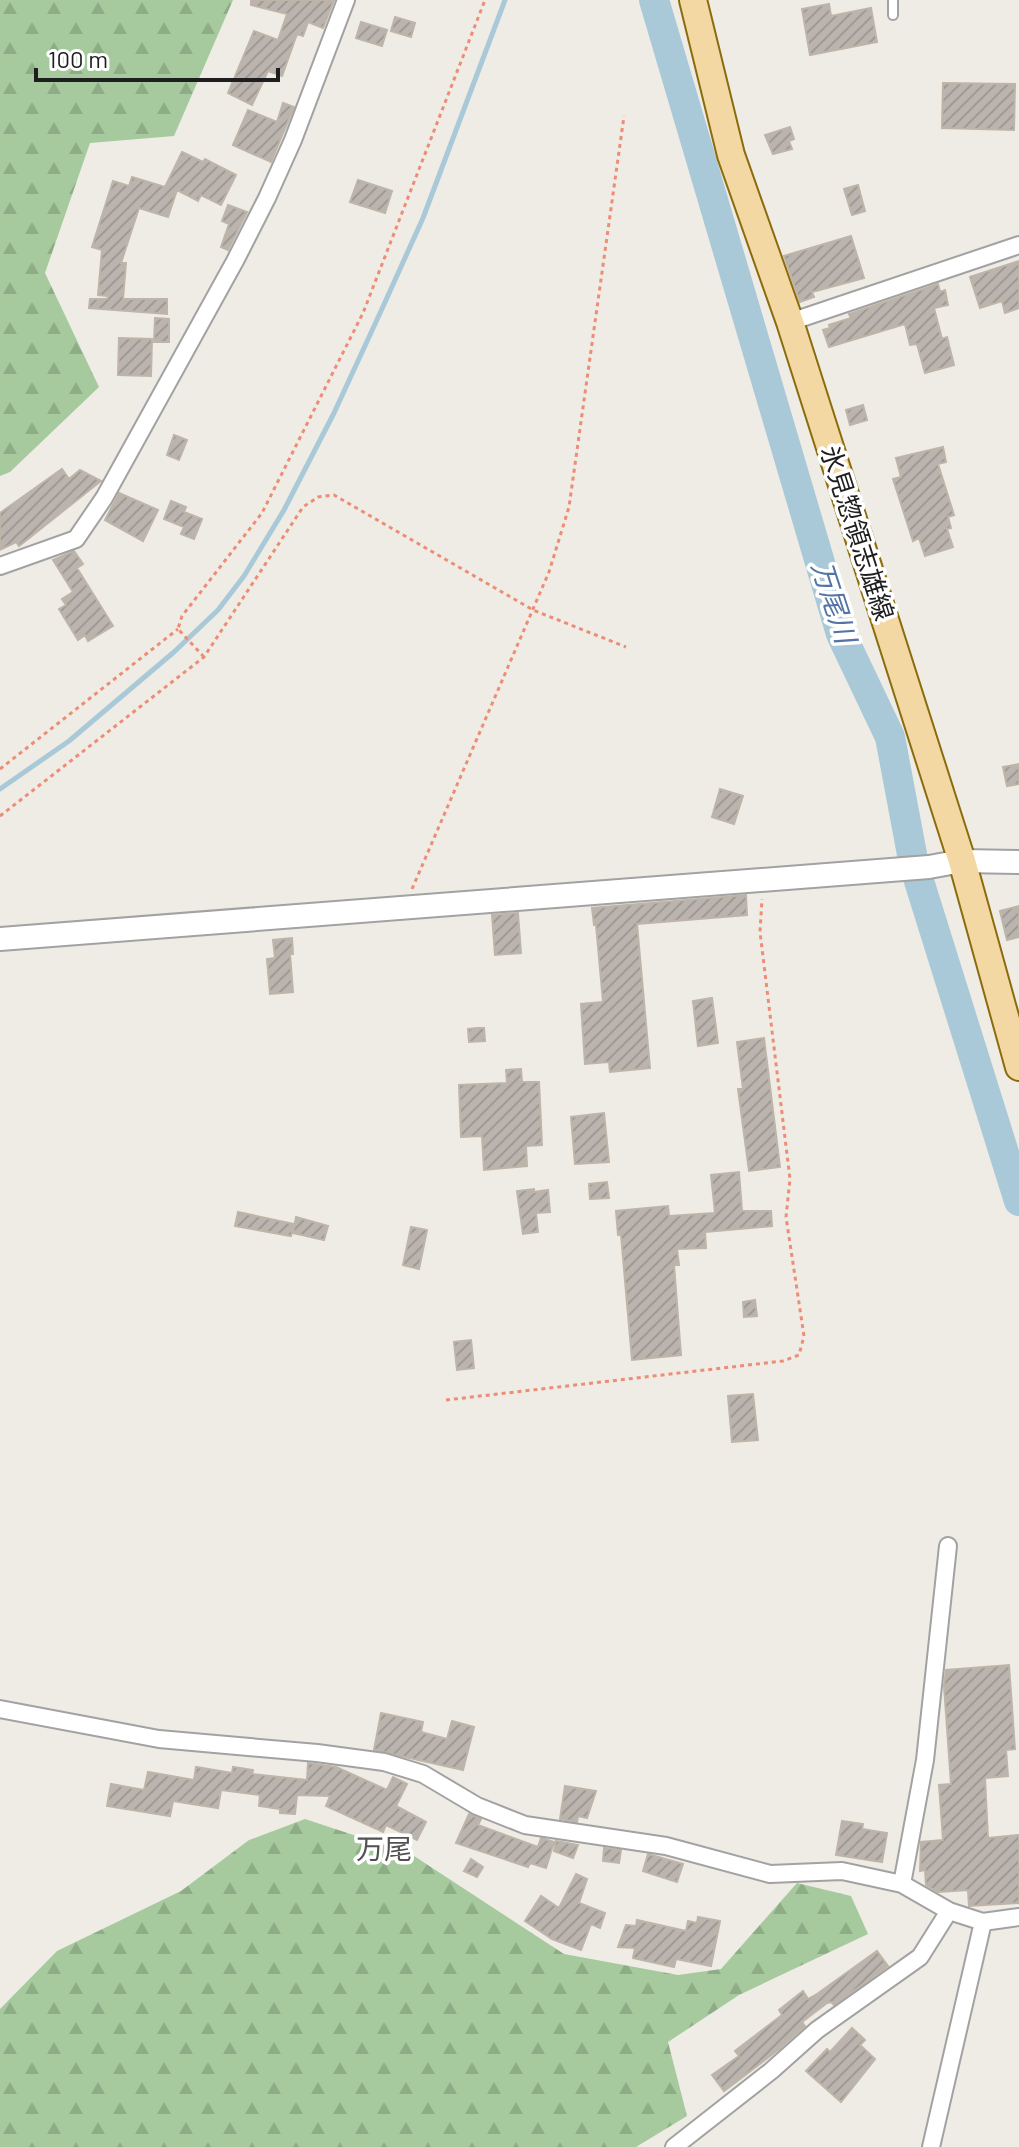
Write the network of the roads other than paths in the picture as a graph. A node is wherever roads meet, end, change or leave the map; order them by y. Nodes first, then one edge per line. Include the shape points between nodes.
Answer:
1 (346, 0) edge
2 (693, 0) edge
3 (893, 0) edge
4 (893, 15) dead end
5 (1019, 245) edge
6 (790, 322) junction
7 (0, 566) edge
8 (962, 861) junction
9 (1019, 862) edge
10 (0, 939) edge
11 (1019, 1067) edge
12 (948, 1546) dead end
13 (0, 1709) edge
14 (902, 1884) junction
15 (949, 1911) junction
16 (1019, 1917) edge
17 (983, 1922) junction
18 (674, 2147) edge
19 (931, 2147) edge

1 - 7 street via 267,198 104,498 76,539
2 - 6 main road, 氷見惣領志雄線 via 731,155
3 - 4 lane
5 - 6 street
6 - 8 main road, 氷見惣領志雄線
8 - 9 street
8 - 10 street
8 - 11 main road, 氷見惣領志雄線
12 - 14 street via 925,1760
13 - 14 street via 159,1739 384,1762 423,1774 477,1806 525,1825 666,1846 770,1874 842,1871
14 - 15 street
15 - 17 street
15 - 18 street via 920,1957 817,2030
16 - 17 street
17 - 19 street

